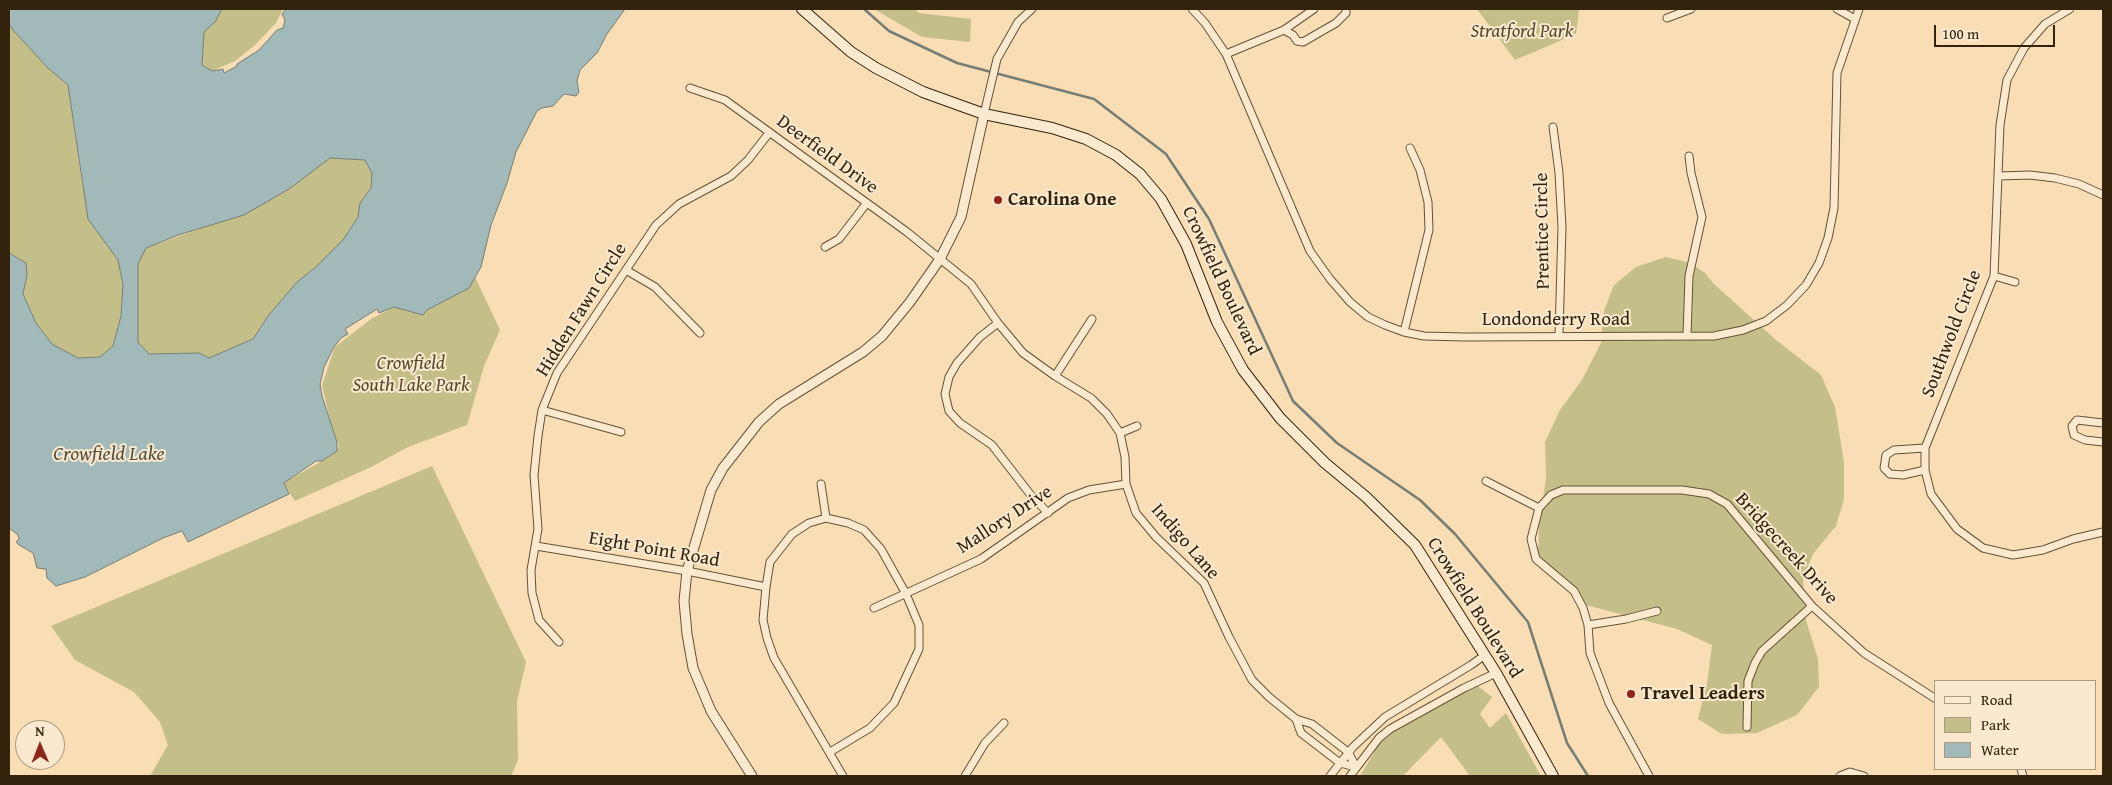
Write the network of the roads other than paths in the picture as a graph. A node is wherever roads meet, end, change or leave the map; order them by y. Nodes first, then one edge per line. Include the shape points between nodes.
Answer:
1 (802, 9) edge
2 (1032, 9) edge
3 (1192, 9) edge
4 (1314, 9) edge
5 (1346, 9) edge
6 (1691, 9) edge
7 (1837, 9) edge
8 (1859, 9) edge
9 (2070, 9) edge
10 (1667, 18) dead end
11 (1855, 19) junction
12 (1284, 30) junction
13 (1226, 54) junction
14 (690, 88) dead end
15 (984, 114) junction
16 (1554, 127) dead end
17 (770, 133) junction
18 (1410, 148) dead end
19 (1688, 156) dead end
20 (1999, 176) junction
21 (2103, 195) edge
22 (866, 204) junction
23 (825, 247) dead end
24 (940, 259) junction
25 (626, 270) junction
26 (1994, 276) junction
27 (2015, 282) dead end
28 (1092, 318) dead end
29 (998, 323) junction
30 (1404, 332) junction
31 (700, 333) dead end
32 (1559, 336) junction
33 (1687, 336) junction
34 (1055, 376) junction
35 (542, 410) junction
36 (2103, 423) edge
37 (1137, 426) dead end
38 (621, 432) dead end
39 (1120, 434) junction
40 (2103, 442) edge
41 (1925, 448) junction
42 (1925, 470) junction
43 (1486, 482) dead end
44 (820, 484) dead end
45 (1126, 484) junction
46 (1538, 508) junction
47 (1048, 513) junction
48 (826, 518) junction
49 (2103, 532) edge
50 (536, 546) junction
51 (688, 571) junction
52 (766, 587) junction
53 (906, 594) junction
54 (1812, 606) junction
55 (874, 608) dead end
56 (1657, 612) dead end
57 (1588, 625) junction
58 (559, 642) dead end
59 (1485, 655) junction
60 (1496, 673) junction
61 (1934, 698) edge
62 (1296, 719) junction
63 (1004, 723) dead end
64 (1746, 727) dead end
65 (830, 752) junction
66 (1348, 752) junction
67 (1340, 763) junction
68 (1356, 767) junction
69 (752, 776) edge
70 (844, 776) edge
71 (965, 776) edge
72 (1330, 776) edge
73 (1350, 776) edge
74 (1553, 776) edge
75 (1648, 776) edge
76 (1840, 776) edge
77 (1864, 776) edge

1 - 15 main road, Crowfield Boulevard via 851,52 876,68 924,92
2 - 15 street via 1018,22 997,59
3 - 13 street, Londonderry Road
4 - 12 street
5 - 12 street via 1336,23 1303,42
6 - 10 street
7 - 11 street
8 - 11 street, Londonderry Road
9 - 20 street, Southwold Circle via 2045,24 2024,48 2007,80 2000,125
11 - 33 street, Londonderry Road via 1837,73 1834,208 1819,263 1806,285 1766,321 1714,336
12 - 13 street
13 - 30 street, Londonderry Road via 1310,250 1350,302 1368,316
14 - 17 street, Deerfield Drive via 725,100
15 - 24 street via 961,217
15 - 59 main road, Crowfield Boulevard via 1052,128 1086,139 1116,155 1140,174 1162,199 1186,244 1217,322 1244,370 1280,418 1415,545
16 - 32 street, Prentice Circle via 1562,227
17 - 22 street, Deerfield Drive
17 - 25 street, Hidden Fawn Circle via 731,176 679,204 656,225
18 - 30 street via 1420,170 1428,202 1429,230
19 - 33 street via 1702,216 1689,276
20 - 21 street via 2055,178
20 - 26 street, Southwold Circle
22 - 23 street via 839,240
22 - 24 street, Deerfield Drive
24 - 29 street, Indigo Lane via 971,284
24 - 51 street via 882,336 779,404 743,441 711,490
25 - 31 street via 655,287
25 - 35 street, Hidden Fawn Circle via 557,374
26 - 27 street
26 - 41 street, Southwold Circle
28 - 34 street
29 - 34 street, Indigo Lane via 1023,353
29 - 47 street via 957,362 945,394 949,411 992,446
30 - 32 street, Londonderry Road via 1424,336
32 - 33 street, Londonderry Road
34 - 39 street, Indigo Lane via 1091,398
35 - 38 street
35 - 50 street, Hidden Fawn Circle via 534,475 538,510
36 - 40 street via 2078,420 2072,426 2074,435
37 - 39 street
39 - 45 street, Indigo Lane
41 - 42 street, Southwold Circle
41 - 42 street via 1894,450 1886,455 1884,468 1890,474 1903,475
42 - 49 street, Southwold Circle via 1932,494 1957,528 1983,548 2014,555
43 - 46 street
44 - 48 street
45 - 47 street, Mallory Drive via 1089,490 1068,498
45 - 62 street, Indigo Lane via 1136,513 1204,583 1252,680
46 - 54 street, Bridgecreek Drive via 1551,495 1562,490 1682,490 1709,494 1727,504
46 - 57 street via 1531,539 1536,559 1574,591
47 - 53 street, Mallory Drive via 981,560
48 - 52 street via 792,534 770,562
48 - 53 street via 864,530 881,549
50 - 51 street, Eight Point Road
50 - 58 street, Hidden Fawn Circle via 531,570 532,593 539,620
51 - 52 street, Eight Point Road
51 - 69 street via 684,601 693,668 711,710
52 - 65 street via 764,620 774,658
53 - 55 street, Mallory Drive
53 - 65 street via 918,625 919,649 906,678 894,702 870,728
54 - 61 street, Bridgecreek Drive via 1864,653
54 - 64 street via 1754,663 1748,681
56 - 57 street
57 - 75 street via 1590,653 1609,703
59 - 60 main road, Crowfield Boulevard
59 - 66 street via 1395,709
60 - 68 street via 1390,729
60 - 74 main road, Crowfield Boulevard
62 - 66 street, Indigo Lane via 1312,724
62 - 67 street, Indigo Lane via 1301,733
63 - 71 street via 985,743
65 - 70 street
66 - 67 street
66 - 68 street, Indigo Lane
67 - 68 street, Indigo Lane
67 - 72 street
68 - 73 street
76 - 77 street via 1850,772

